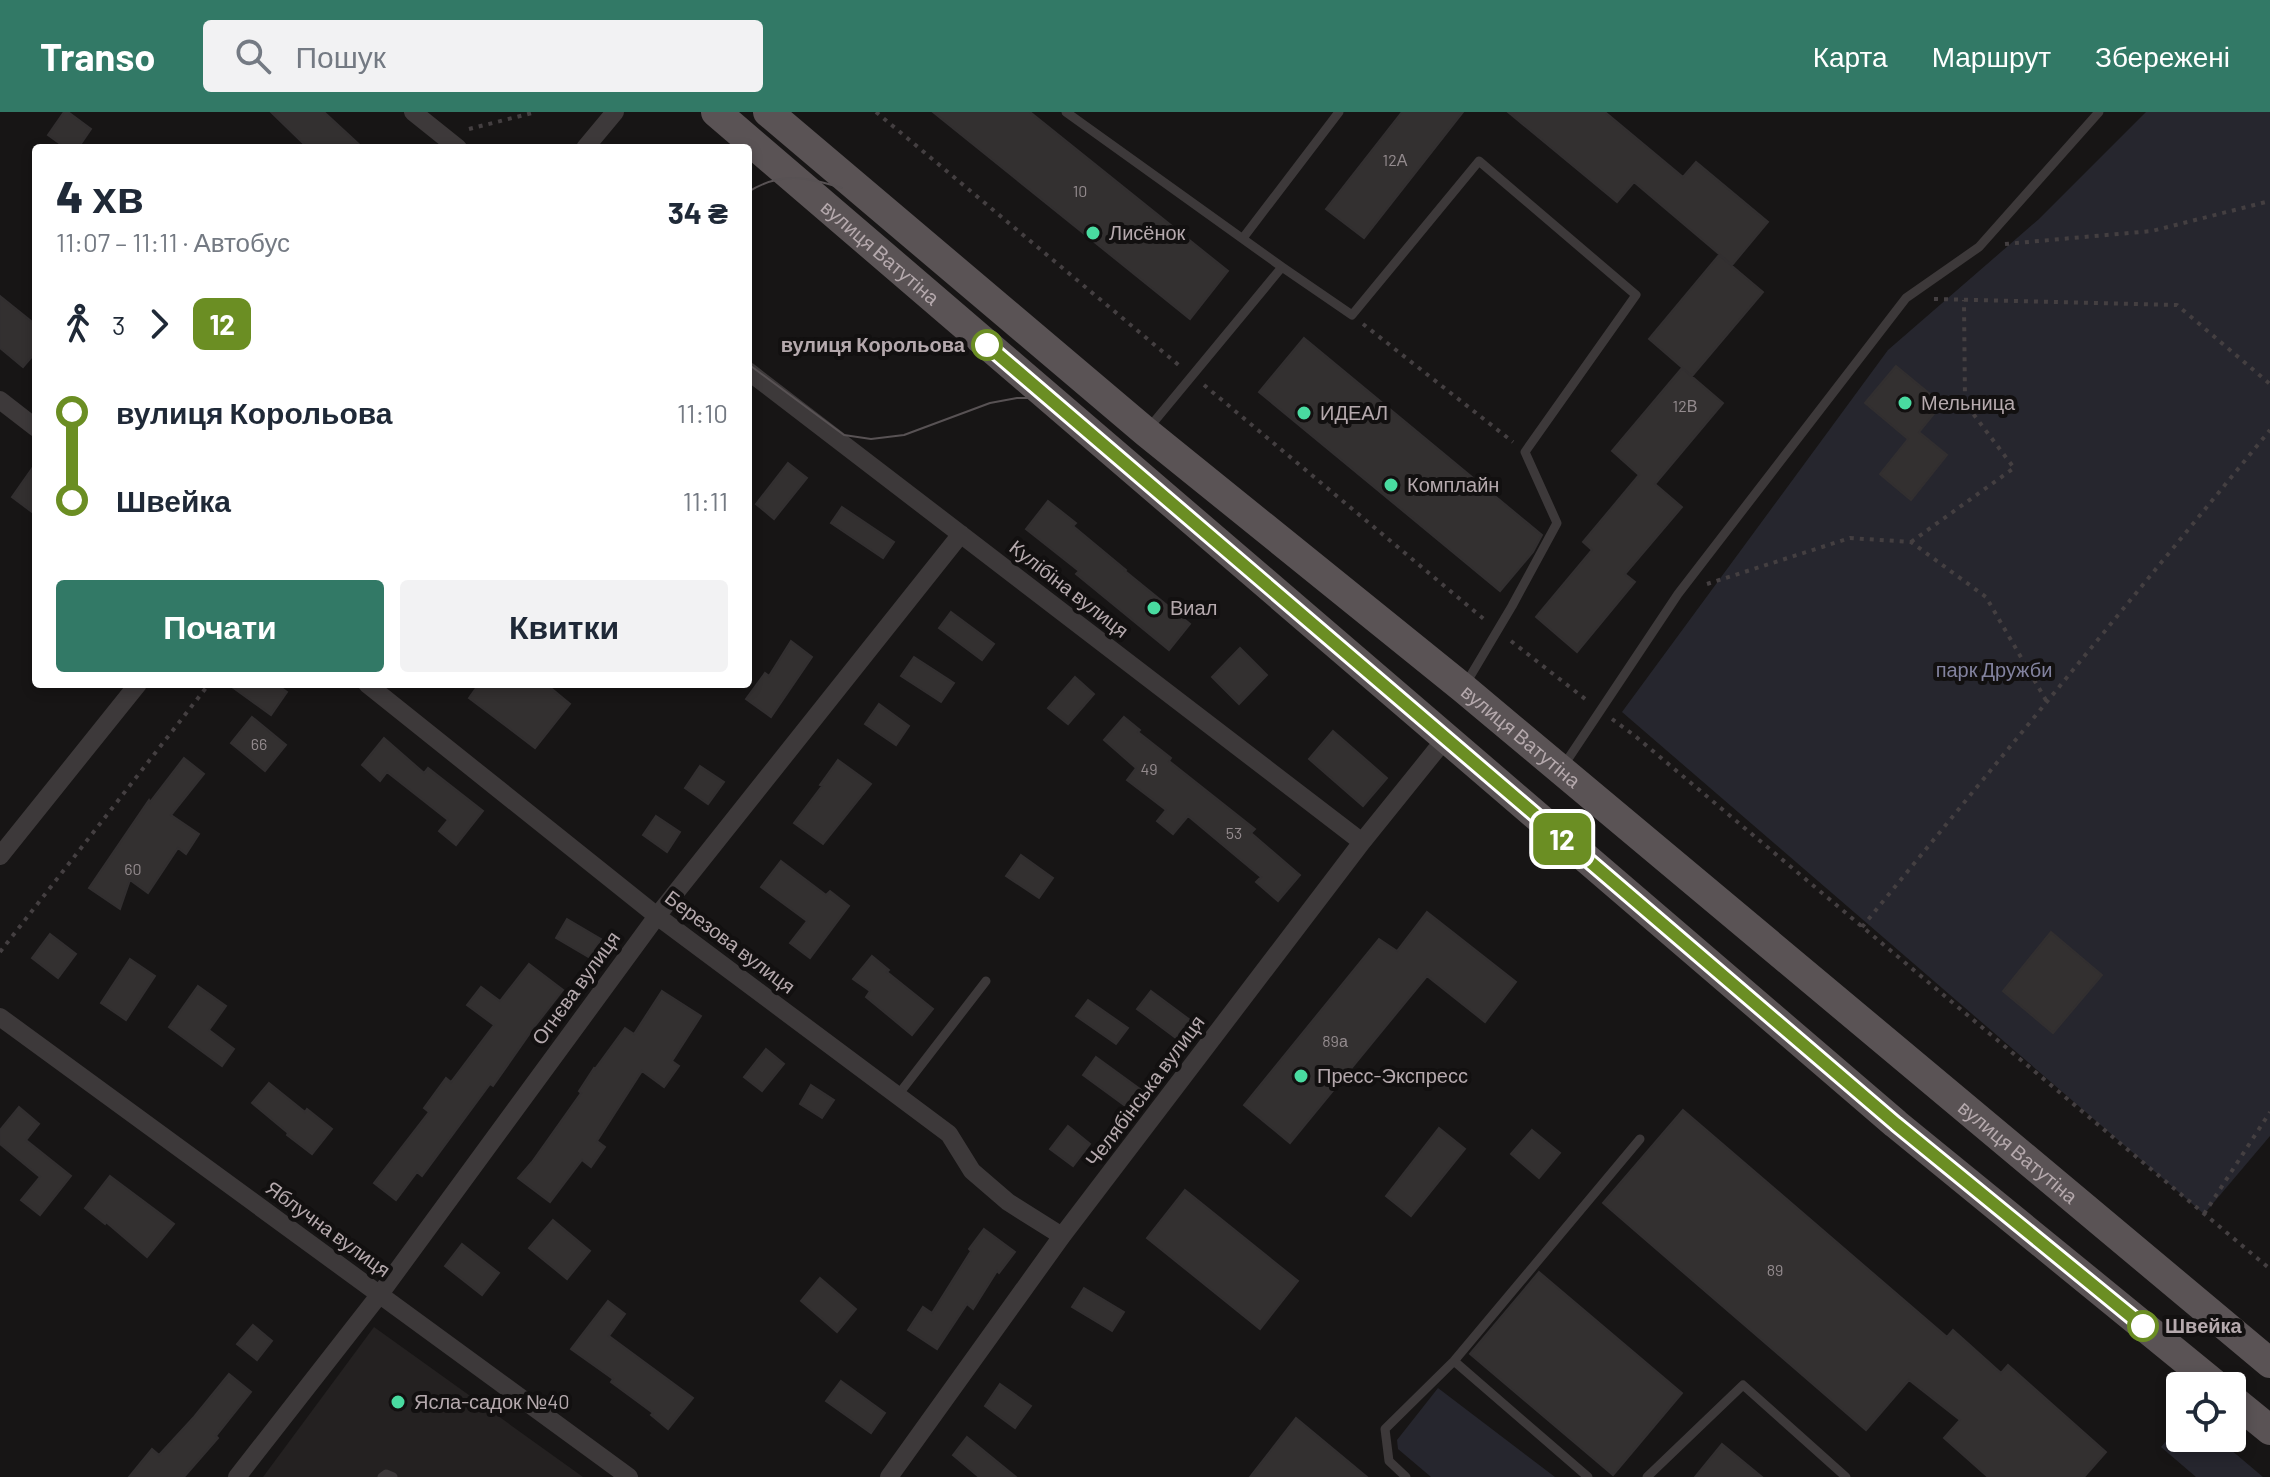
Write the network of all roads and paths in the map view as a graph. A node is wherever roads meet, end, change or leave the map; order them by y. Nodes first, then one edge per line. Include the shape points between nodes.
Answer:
1 (413, 112) edge
2 (536, 112) edge
3 (615, 112) edge
4 (716, 112) edge
5 (768, 112) edge
6 (876, 112) edge
7 (1066, 112) edge
8 (1339, 112) edge
9 (2099, 112) edge
10 (442, 135) junction
11 (453, 144) edge
12 (588, 144) edge
13 (2270, 201) edge
14 (1243, 238) junction
15 (1979, 247) junction
16 (1282, 267) junction
17 (1906, 298) junction
18 (1964, 300) junction
19 (1352, 315) junction
20 (752, 374) edge
21 (1192, 376) junction
22 (2270, 384) edge
23 (0, 400) edge
24 (32, 425) edge
25 (2270, 430) edge
26 (1146, 432) junction
27 (1525, 452) junction
28 (961, 534) junction
29 (1911, 542) junction
30 (1678, 594) junction
31 (1497, 631) junction
32 (135, 688) edge
33 (206, 688) edge
34 (372, 688) edge
35 (1463, 688) junction
36 (2047, 702) junction
37 (1601, 711) junction
38 (1445, 739) junction
39 (1561, 771) junction
40 (1362, 842) junction
41 (0, 856) edge
42 (657, 916) junction
43 (1862, 927) junction
44 (0, 952) edge
45 (986, 981) dead end
46 (0, 1017) edge
47 (898, 1095) junction
48 (2270, 1112) edge
49 (1640, 1139) dead end
50 (2204, 1214) junction
51 (1062, 1236) junction
52 (2270, 1269) edge
53 (380, 1294) junction
54 (1454, 1361) junction
55 (2270, 1363) edge
56 (2200, 1372) edge
57 (2246, 1410) edge
58 (2270, 1430) edge
59 (237, 1477) edge
60 (382, 1477) edge
61 (393, 1477) edge
62 (629, 1477) edge
63 (889, 1477) edge
64 (1406, 1477) edge
65 (1588, 1477) edge
66 (1647, 1477) edge
67 (1846, 1477) edge

1 - 10 street
2 - 10 path
3 - 12 street
4 - 38 main road, вулиця Ватутіна
5 - 26 main road, вулиця Ватутіна
6 - 21 path
7 - 14 lane
8 - 14 lane
9 - 15 lane
10 - 11 street
13 - 15 path via 2152,231
14 - 16 lane
15 - 17 lane
16 - 19 lane
16 - 21 lane
17 - 18 path
17 - 30 lane
18 - 22 path via 2177,305
18 - 29 path via 1965,403 2014,468
19 - 27 path
19 - 27 lane via 1479,161 1636,295
20 - 28 street, Кулібіна вулиця
21 - 26 lane
21 - 31 path
23 - 24 street
25 - 36 path
26 - 35 main road, вулиця Ватутіна
27 - 31 lane via 1557,523
28 - 40 street, Кулібіна вулиця
28 - 42 street, Огнєва вулиця
29 - 30 path via 1850,538
29 - 36 path via 1986,597
30 - 37 lane
31 - 35 lane
31 - 37 path
32 - 41 street
33 - 44 path
34 - 42 street, Березова вулиця
35 - 39 main road, вулиця Ватутіна
36 - 43 path
37 - 39 lane
37 - 43 path
38 - 40 street, Челябінська вулиця
38 - 56 main road, вулиця Ватутіна via 1896,1124
39 - 55 main road, вулиця Ватутіна
40 - 51 street, Челябінська вулиця
42 - 47 street, Березова вулиця
42 - 53 street, Огнєва вулиця
43 - 50 path
45 - 47 lane
46 - 53 street, Яблучна вулиця
47 - 51 street, Березова вулиця via 949,1134 972,1171 1008,1202
48 - 50 path
49 - 54 lane
50 - 52 path
51 - 63 street, Челябінська вулиця
53 - 59 street, Огнєва вулиця
53 - 62 street, Яблучна вулиця
54 - 64 lane via 1385,1429 1389,1461
54 - 65 lane
57 - 58 main road
60 - 61 lane
66 - 67 lane via 1743,1385

